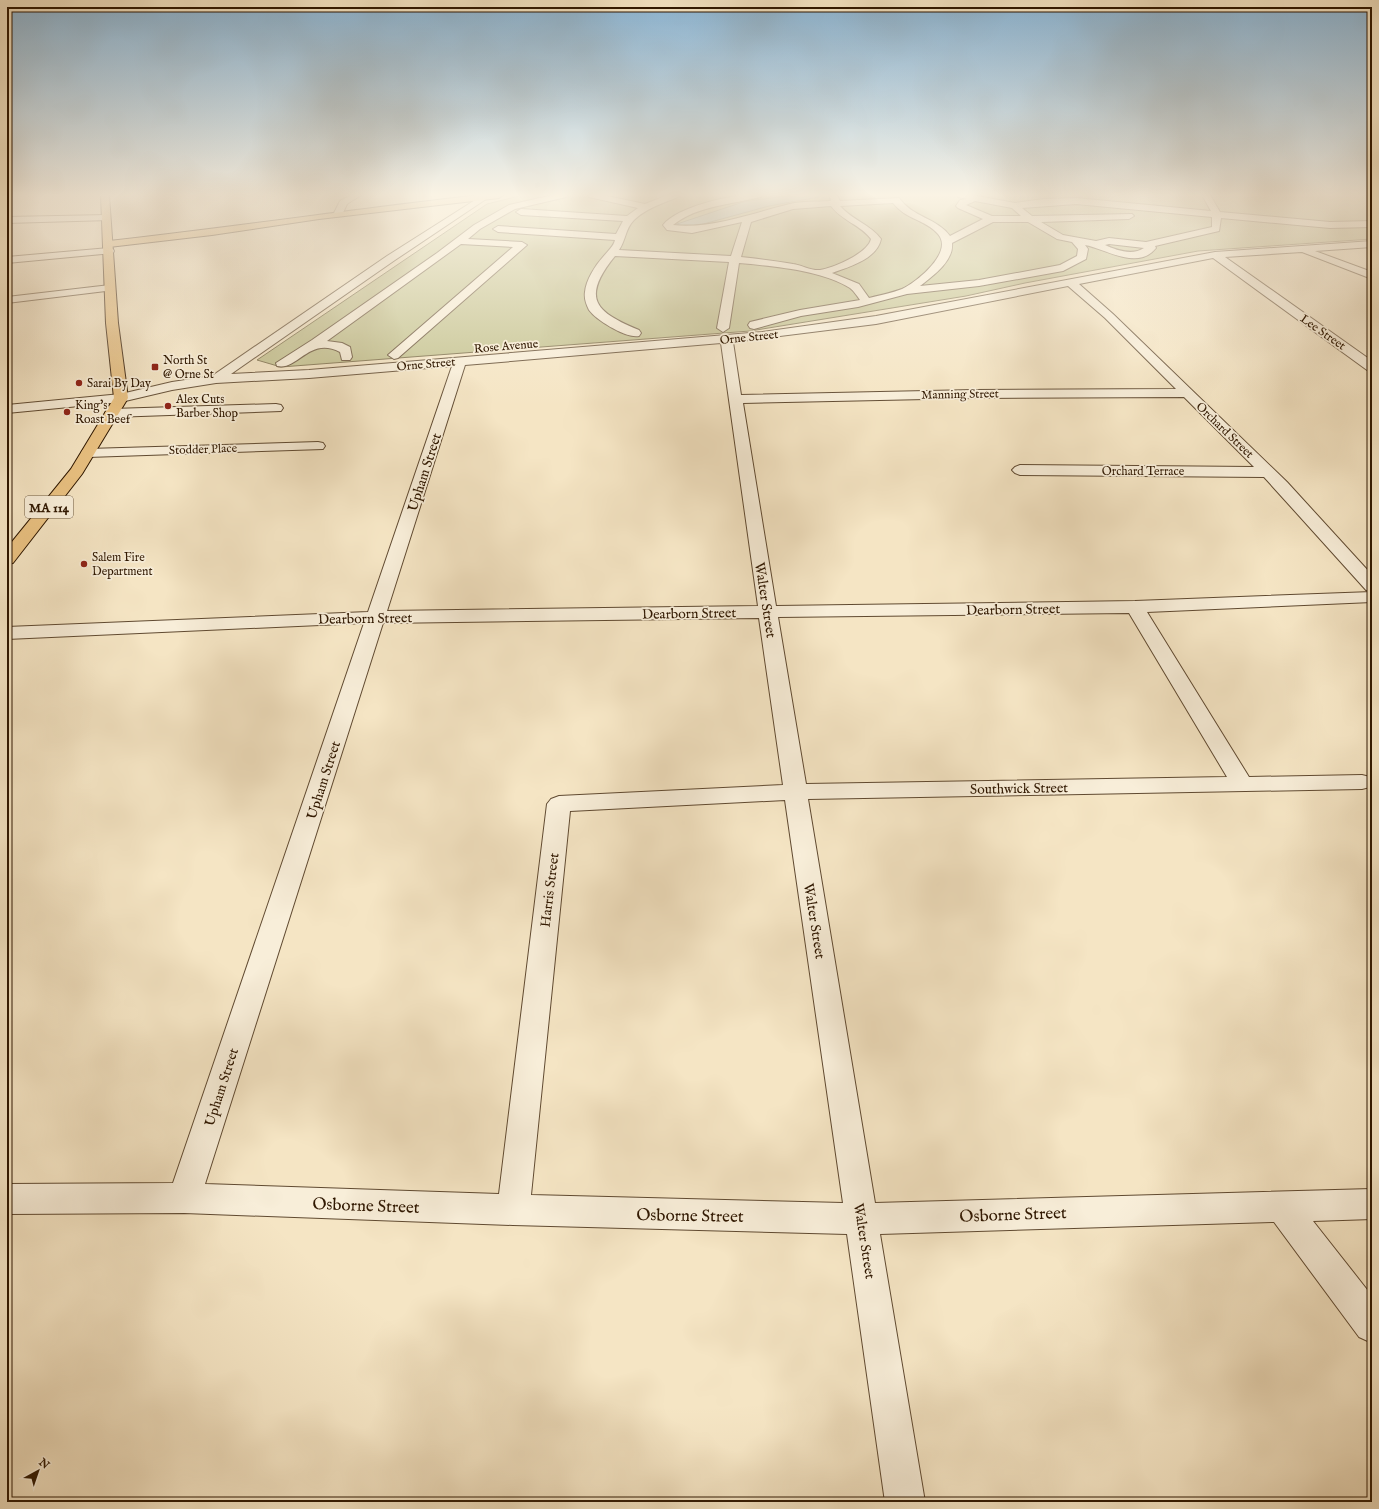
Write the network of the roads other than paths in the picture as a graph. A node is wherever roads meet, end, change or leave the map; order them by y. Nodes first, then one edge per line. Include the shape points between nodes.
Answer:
1 (109, 265) edge
2 (380, 265) edge
3 (426, 265) edge
4 (498, 265) edge
5 (602, 265) edge
6 (734, 265) edge
7 (787, 265) edge
8 (843, 265) edge
9 (938, 265) edge
10 (1067, 265) edge
11 (1155, 265) edge
12 (1229, 265) edge
13 (1344, 265) edge
14 (821, 273) junction
15 (1372, 276) edge
16 (1070, 282) junction
17 (110, 288) junction
18 (861, 290) junction
19 (906, 291) junction
20 (891, 295) junction
21 (7, 300) edge
22 (866, 301) junction
23 (886, 318) junction
24 (696, 330) dead end
25 (635, 332) junction
26 (651, 332) dead end
27 (725, 334) junction
28 (611, 335) dead end
29 (564, 340) dead end
30 (316, 343) junction
31 (380, 355) dead end
32 (394, 355) junction
33 (360, 356) dead end
34 (346, 357) junction
35 (332, 358) dead end
36 (310, 360) dead end
37 (460, 361) junction
38 (282, 363) junction
39 (1372, 367) edge
40 (216, 379) junction
41 (1186, 393) junction
42 (121, 398) junction
43 (735, 399) junction
44 (276, 408) dead end
45 (7, 409) edge
46 (112, 413) junction
47 (318, 446) dead end
48 (88, 453) junction
49 (1020, 470) dead end
50 (1267, 472) junction
51 (7, 559) edge
52 (1372, 586) edge
53 (1372, 597) edge
54 (1135, 607) junction
55 (768, 612) junction
56 (377, 617) junction
57 (7, 633) edge
58 (1362, 782) dead end
59 (1242, 783) junction
60 (796, 792) junction
61 (184, 1198) junction
62 (7, 1199) edge
63 (1372, 1204) edge
64 (1282, 1206) junction
65 (513, 1210) junction
66 (862, 1219) junction
67 (1372, 1325) edge
68 (906, 1502) edge

1 - 17 main road
2 - 40 street
3 - 30 street
4 - 32 street
5 - 25 street via 590,289 593,309 604,319
6 - 27 street, Walter Street
7 - 14 street
8 - 14 street
9 - 19 street via 923,280
10 - 19 street via 979,283
11 - 16 street, Orne Street
12 - 39 street, Lee Street
13 - 15 street
14 - 18 street
16 - 23 street, Orne Street
16 - 41 street, Orchard Street via 1109,316
17 - 21 street
17 - 42 main road
18 - 20 street
18 - 22 street
19 - 20 street
20 - 22 street
22 - 23 street
22 - 27 street via 800,313
23 - 27 street, Orne Street via 811,330
24 - 27 street
25 - 26 street
25 - 28 street
27 - 37 street, Orne Street
27 - 43 street, Walter Street
29 - 32 street, Rose Avenue
30 - 34 street via 338,346 346,350
30 - 38 street
31 - 32 street, Rose Avenue
33 - 34 street
34 - 35 street
36 - 38 street
37 - 40 street, Orne Street
37 - 56 street, Upham Street
38 - 40 street
40 - 42 street, Orne Street
41 - 43 street, Manning Street
41 - 50 street, Orchard Street
42 - 45 street, Orne Street
42 - 46 main road, MA 114
43 - 55 street, Walter Street
44 - 46 street
46 - 48 main road, MA 114
47 - 48 street, Stodder Place
48 - 51 main road, MA 114 via 77,471
49 - 50 street, Orchard Terrace
50 - 52 street, Orchard Street
53 - 54 street, Dearborn Street
54 - 55 street, Dearborn Street
54 - 59 street
55 - 56 street, Dearborn Street
55 - 60 street, Walter Street
56 - 57 street, Dearborn Street
56 - 61 street, Upham Street
58 - 59 street, Southwick Street
59 - 60 street, Southwick Street
60 - 65 street, Harris Street via 559,804
60 - 66 street, Walter Street
61 - 62 street, Osborne Street
61 - 65 street, Osborne Street
63 - 64 street, Osborne Street
64 - 66 street, Osborne Street
64 - 67 street
65 - 66 street, Osborne Street
66 - 68 street, Walter Street

